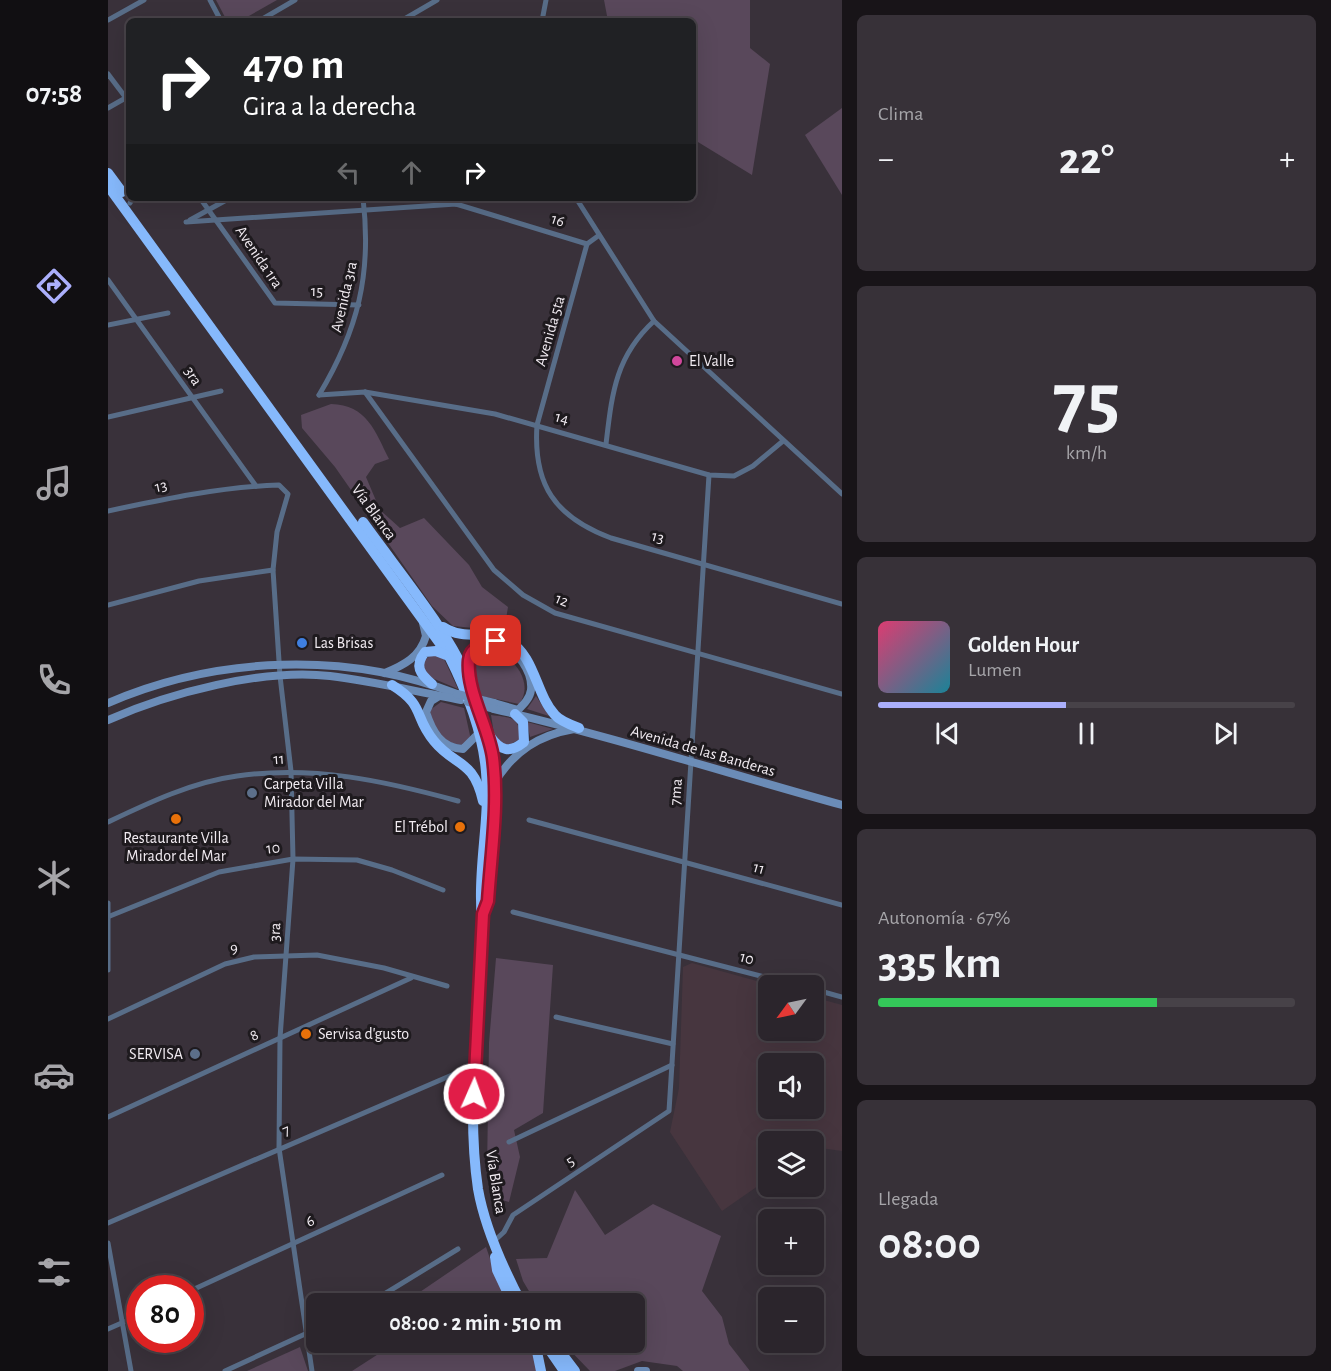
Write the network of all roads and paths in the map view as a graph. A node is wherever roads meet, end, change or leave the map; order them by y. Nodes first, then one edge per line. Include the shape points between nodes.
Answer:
1 (144, 0) edge
2 (210, 0) edge
3 (295, 0) edge
4 (437, 0) edge
5 (546, 0) edge
6 (270, 15) junction
7 (219, 18) edge
8 (264, 18) edge
9 (272, 18) edge
10 (406, 18) edge
11 (543, 18) edge
12 (108, 20) edge
13 (108, 74) edge
14 (126, 96) edge
15 (126, 100) edge
16 (108, 108) edge
17 (108, 173) edge
18 (108, 186) edge
19 (126, 195) edge
20 (131, 201) edge
21 (202, 201) edge
22 (225, 201) edge
23 (364, 201) edge
24 (452, 201) edge
25 (578, 201) edge
26 (456, 204) junction
27 (210, 210) junction
28 (365, 210) junction
29 (218, 220) junction
30 (598, 236) junction
31 (587, 244) junction
32 (108, 280) edge
33 (275, 303) joint
34 (359, 305) junction
35 (168, 313) dead end
36 (138, 319) junction
37 (654, 321) junction
38 (108, 325) edge
39 (221, 391) dead end
40 (364, 392) junction
41 (319, 395) joint
42 (191, 398) junction
43 (108, 417) edge
44 (537, 425) junction
45 (783, 441) junction
46 (606, 444) junction
47 (709, 474) junction
48 (256, 486) junction
49 (288, 494) joint
50 (842, 494) edge
51 (108, 511) edge
52 (703, 563) junction
53 (273, 570) junction
54 (842, 604) edge
55 (108, 605) edge
56 (421, 616) junction
57 (435, 622) junction
58 (698, 654) junction
59 (449, 656) junction
60 (280, 665) junction
61 (385, 673) junction
62 (280, 676) junction
63 (470, 680) junction
64 (432, 684) junction
65 (392, 686) junction
66 (842, 694) edge
67 (439, 696) junction
68 (459, 697) junction
69 (108, 703) edge
70 (517, 712) junction
71 (108, 720) edge
72 (579, 729) junction
73 (484, 733) junction
74 (691, 763) junction
75 (291, 771) junction
76 (495, 782) junction
77 (458, 801) dead end
78 (842, 805) edge
79 (486, 817) junction
80 (529, 820) dead end
81 (108, 822) edge
82 (293, 859) junction
83 (685, 861) junction
84 (444, 890) dead end
85 (108, 903) edge
86 (842, 905) edge
87 (513, 912) dead end
88 (483, 914) junction
89 (110, 916) junction
90 (679, 954) junction
91 (287, 956) junction
92 (108, 969) edge
93 (758, 975) edge
94 (411, 978) junction
95 (447, 986) dead end
96 (824, 992) edge
97 (842, 997) edge
98 (556, 1017) dead end
99 (108, 1019) edge
100 (280, 1038) junction
101 (674, 1044) junction
102 (475, 1065) junction
103 (672, 1065) junction
104 (669, 1111) joint
105 (108, 1117) edge
106 (509, 1142) dead end
107 (279, 1148) junction
108 (442, 1175) dead end
109 (108, 1222) edge
110 (493, 1242) junction
111 (108, 1243) edge
112 (293, 1244) junction
113 (458, 1249) dead end
114 (204, 1285) edge
115 (386, 1293) edge
116 (508, 1293) edge
117 (517, 1293) edge
118 (126, 1321) edge
119 (123, 1322) junction
120 (108, 1329) edge
121 (305, 1334) junction
122 (537, 1353) edge
123 (552, 1353) edge
124 (561, 1353) edge
125 (131, 1371) edge
126 (225, 1371) edge
127 (312, 1371) edge
128 (541, 1371) edge
129 (564, 1371) edge
130 (575, 1371) edge
131 (638, 1371) edge
132 (646, 1371) edge

1 - 12 street
2 - 7 street
3 - 6 street
4 - 10 street
5 - 11 street
6 - 8 street
6 - 9 street
13 - 14 street
15 - 16 street
17 - 19 highway, Vía Blanca
18 - 56 highway, Vía Blanca
20 - 57 highway, Vía Blanca
21 - 27 street, Avenida 1ra
22 - 27 street
23 - 28 street, Avenida 3ra
24 - 26 street
25 - 30 street
26 - 28 street, 16
26 - 31 street, 16
27 - 29 street, Avenida 1ra
27 - 29 street, 16 via 186,222
28 - 29 street, 16
28 - 34 street, Avenida 3ra via 365,277
29 - 33 street, Avenida 1ra
30 - 31 street
30 - 37 street
31 - 44 street, Avenida 5ta
32 - 36 street, 3ra
33 - 34 street, 15
34 - 41 street, Avenida 3ra via 342,356
35 - 36 street
36 - 38 street
36 - 42 street, 3ra
37 - 45 street
37 - 46 street via 635,339 619,369 610,402
39 - 42 street
40 - 41 street, 14
40 - 44 street, 14
40 - 58 street, 12 via 494,570 524,595 555,613
42 - 43 street
42 - 48 street, 3ra
44 - 46 street, 14
44 - 52 street, 13 via 535,455 544,484 562,509 583,527
45 - 47 street, 14 via 734,476
45 - 50 street
46 - 47 street, 14
47 - 52 street, 7ma
48 - 49 street, 13 via 279,485
48 - 51 street, 13 via 178,496
49 - 53 street, 3ra via 277,532
52 - 54 street, 13
52 - 58 street, 7ma
53 - 55 street via 199,581
53 - 60 street, 3ra
56 - 59 highway, Vía Blanca
56 - 61 main road via 426,636 422,647 404,665
57 - 63 highway, Vía Blanca
57 - 72 highway via 454,634 496,636 510,641 525,658 556,717
58 - 66 street, 12
58 - 74 street, 7ma
59 - 64 highway via 425,652 420,659 421,676
59 - 73 highway, Vía Blanca
60 - 61 main road, Avenida de las Banderas via 325,665
60 - 62 street, 3ra
60 - 69 main road, Avenida de las Banderas via 214,670
61 - 64 main road, Avenida de las Banderas
62 - 65 main road, Avenida de las Banderas via 328,676
62 - 71 main road, Avenida de las Banderas via 216,685
62 - 75 street, 3ra
63 - 70 main road via 469,658 475,648 496,641 507,645 528,674 531,688 529,698
63 - 73 highway, Vía Blanca
64 - 68 main road, Avenida de las Banderas
65 - 67 main road, Avenida de las Banderas
65 - 79 highway via 411,697 426,731 472,773
67 - 68 main road, Avenida de las Banderas
67 - 73 main road via 431,701 426,712 442,741 464,749
68 - 70 main road, Avenida de las Banderas, bridge
70 - 72 main road, Avenida de las Banderas
70 - 73 highway via 525,730 524,742 514,750 502,749
72 - 74 main road, Avenida de las Banderas
72 - 76 main road via 555,732 530,744 504,767
73 - 76 highway, Vía Blanca
73 - 79 highway, Vía Blanca
74 - 78 main road, Avenida de las Banderas
74 - 83 street, 7ma
75 - 77 street, 11 via 382,780
75 - 81 street, 11 via 236,776 187,789
75 - 82 street, 3ra
76 - 88 highway, Vía Blanca via 488,901
79 - 88 highway, Vía Blanca
80 - 83 street, 11
82 - 84 street, 10 via 357,860
82 - 89 street, 10 via 219,872
82 - 91 street, 3ra
83 - 86 street, 11
83 - 90 street, 7ma
85 - 89 street
87 - 90 street, 10
88 - 102 highway, Vía Blanca
89 - 92 street
90 - 93 street, 10
90 - 101 street, 7ma
91 - 94 street, 9 via 350,961
91 - 99 street, 9 via 254,957 225,964
91 - 100 street, 3ra
94 - 95 street, 9
94 - 100 street, 8
96 - 97 street
98 - 101 street
100 - 105 street, 8
100 - 107 street, 3ra
101 - 103 street, 7ma
102 - 107 street, 7
102 - 110 highway, Vía Blanca via 476,1164
103 - 104 street, 7ma
103 - 106 street
104 - 110 street, 5 via 513,1215
107 - 109 street, 7
107 - 112 street, 3ra
108 - 112 street, 6
110 - 116 highway via 497,1270
110 - 117 highway, Vía Blanca
111 - 119 street
112 - 114 street, 6
112 - 121 street, 3ra
113 - 115 street
118 - 119 street
119 - 120 street
119 - 125 street
121 - 126 street
121 - 127 street, 3ra
122 - 128 highway
123 - 129 highway
124 - 130 highway
131 - 132 main road

